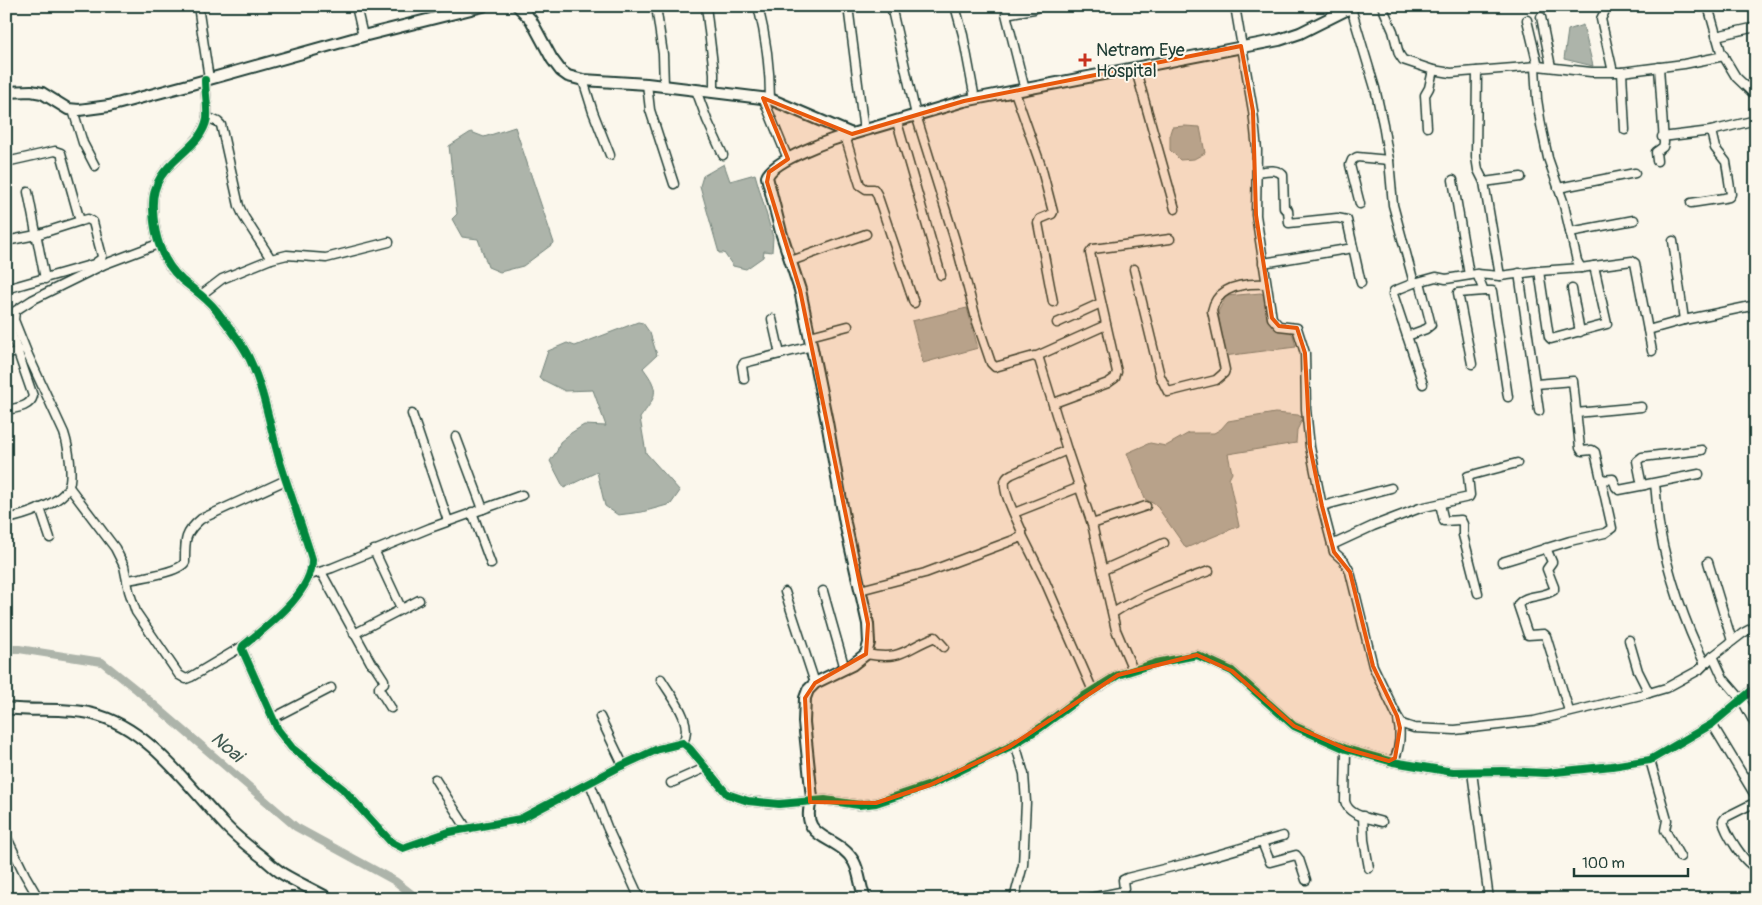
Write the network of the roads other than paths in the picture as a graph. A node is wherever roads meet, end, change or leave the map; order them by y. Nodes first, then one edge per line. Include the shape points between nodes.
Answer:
1 (198, 6) edge
2 (356, 6) edge
3 (518, 6) edge
4 (656, 6) edge
5 (706, 6) edge
6 (758, 6) edge
7 (848, 6) edge
8 (891, 6) edge
9 (955, 6) edge
10 (1033, 6) edge
11 (1235, 6) edge
12 (1382, 6) edge
13 (1602, 6) edge
14 (1708, 6) edge
15 (476, 7) edge
16 (1352, 7) edge
17 (462, 8) edge
18 (1541, 17) dead end
19 (1527, 20) dead end
20 (1756, 27) edge
21 (364, 36) junction
22 (1716, 36) junction
23 (1241, 46) junction
24 (1724, 56) junction
25 (1135, 67) junction
26 (1536, 67) junction
27 (1550, 67) junction
28 (1659, 67) junction
29 (1434, 70) junction
30 (1477, 71) junction
31 (1613, 72) junction
32 (1622, 72) junction
33 (207, 80) junction
34 (583, 80) junction
35 (647, 84) junction
36 (664, 86) junction
37 (696, 90) junction
38 (1020, 91) junction
39 (6, 92) edge
40 (714, 92) junction
41 (1756, 96) edge
42 (766, 99) junction
43 (975, 99) junction
44 (74, 110) junction
45 (916, 115) junction
46 (207, 117) junction
47 (1756, 120) edge
48 (897, 122) junction
49 (1427, 127) dead end
50 (1626, 130) dead end
51 (864, 131) junction
52 (1711, 131) junction
53 (849, 135) junction
54 (1662, 137) junction
55 (610, 155) dead end
56 (722, 155) dead end
57 (788, 159) junction
58 (1389, 160) junction
59 (1657, 161) dead end
60 (6, 162) edge
61 (95, 166) dead end
62 (1257, 172) junction
63 (1635, 173) dead end
64 (1521, 177) dead end
65 (1454, 180) dead end
66 (1484, 182) junction
67 (674, 184) dead end
68 (1558, 188) junction
69 (28, 192) dead end
70 (1691, 203) dead end
71 (1360, 204) dead end
72 (1175, 209) dead end
73 (1634, 220) dead end
74 (80, 221) junction
75 (1570, 232) junction
76 (866, 234) dead end
77 (36, 235) junction
78 (1170, 239) dead end
79 (1673, 241) dead end
80 (6, 242) edge
81 (389, 242) dead end
82 (158, 244) junction
83 (1352, 248) junction
84 (271, 258) junction
85 (791, 261) junction
86 (1263, 263) junction
87 (1594, 266) junction
88 (1581, 268) junction
89 (1134, 269) dead end
90 (1539, 271) junction
91 (1519, 273) junction
92 (1473, 274) junction
93 (942, 275) dead end
94 (1500, 276) junction
95 (45, 278) junction
96 (1417, 282) junction
97 (1361, 283) dead end
98 (1266, 284) junction
99 (6, 289) edge
100 (1484, 290) junction
101 (1572, 290) dead end
102 (201, 295) junction
103 (1053, 302) dead end
104 (1101, 302) junction
105 (914, 303) dead end
106 (1756, 305) edge
107 (6, 318) edge
108 (772, 320) dead end
109 (1684, 320) junction
110 (1057, 323) dead end
111 (1106, 325) junction
112 (848, 326) dead end
113 (1648, 330) junction
114 (1580, 332) junction
115 (1407, 336) junction
116 (811, 341) junction
117 (19, 351) junction
118 (1652, 351) dead end
119 (780, 354) junction
120 (6, 355) edge
121 (1037, 356) junction
122 (1472, 364) dead end
123 (744, 379) dead end
124 (1423, 384) dead end
125 (1536, 384) junction
126 (1508, 397) dead end
127 (1054, 403) junction
128 (1641, 407) dead end
129 (6, 410) edge
130 (1539, 411) dead end
131 (1576, 413) junction
132 (412, 414) dead end
133 (456, 437) dead end
134 (1067, 450) junction
135 (1702, 450) dead end
136 (1518, 463) dead end
137 (1699, 474) dead end
138 (286, 480) junction
139 (1601, 480) junction
140 (1655, 484) junction
141 (1645, 485) junction
142 (69, 487) junction
143 (1080, 487) junction
144 (1391, 488) dead end
145 (522, 495) dead end
146 (1440, 504) junction
147 (1146, 506) dead end
148 (1322, 506) junction
149 (40, 508) junction
150 (483, 509) junction
151 (472, 512) junction
152 (1014, 513) junction
153 (6, 518) edge
154 (448, 521) junction
155 (1092, 524) junction
156 (1022, 536) junction
157 (50, 538) dead end
158 (1164, 543) dead end
159 (1332, 545) junction
160 (1546, 548) junction
161 (374, 550) junction
162 (1502, 562) dead end
163 (1708, 562) dead end
164 (491, 564) dead end
165 (1103, 570) junction
166 (1209, 571) dead end
167 (321, 572) junction
168 (310, 575) junction
169 (128, 580) junction
170 (860, 590) junction
171 (824, 591) dead end
172 (785, 592) dead end
173 (1478, 593) dead end
174 (418, 600) dead end
175 (401, 608) junction
176 (1113, 613) junction
177 (1756, 626) edge
178 (354, 634) junction
179 (1629, 640) dead end
180 (1732, 641) junction
181 (243, 646) junction
182 (944, 647) dead end
183 (866, 654) junction
184 (1713, 656) junction
185 (1705, 664) junction
186 (844, 669) junction
187 (1133, 670) junction
188 (660, 679) dead end
189 (815, 683) junction
190 (1756, 687) edge
191 (330, 688) dead end
192 (1093, 691) junction
193 (1649, 693) junction
194 (1742, 700) junction
195 (6, 708) edge
196 (391, 708) dead end
197 (1569, 712) junction
198 (1397, 716) junction
199 (600, 717) dead end
200 (273, 718) junction
201 (1712, 724) junction
202 (1756, 726) edge
203 (683, 743) junction
204 (1015, 743) junction
205 (1346, 748) junction
206 (1650, 760) junction
207 (1389, 761) junction
208 (623, 765) junction
209 (705, 768) junction
210 (1472, 772) junction
211 (1756, 773) edge
212 (435, 779) dead end
213 (1746, 779) junction
214 (590, 783) junction
215 (670, 783) dead end
216 (1756, 797) edge
217 (810, 802) junction
218 (1756, 802) edge
219 (1363, 816) junction
220 (1382, 822) dead end
221 (468, 829) junction
222 (6, 836) edge
223 (1283, 836) dead end
224 (1262, 842) junction
225 (1680, 858) dead end
226 (1369, 868) dead end
227 (1756, 868) edge
228 (1306, 880) dead end
229 (39, 899) edge
230 (330, 899) edge
231 (640, 899) edge
232 (865, 899) edge
233 (1014, 899) edge
234 (1085, 899) edge
235 (1489, 899) edge

1 - 33 street
2 - 21 street
3 - 34 street via 531,20 561,71
4 - 36 street
5 - 40 street
6 - 42 street via 770,78
7 - 51 street
8 - 45 street
9 - 43 street
10 - 38 street via 1034,9 1006,14
11 - 23 street
12 - 29 street via 1403,60
13 - 31 street via 1604,13 1601,19
14 - 22 street
15 - 17 street
16 - 23 street via 1300,33
16 - 58 street via 1375,88
17 - 21 street
18 - 27 street
19 - 26 street
20 - 22 street
21 - 33 street
22 - 24 street
23 - 25 street
23 - 62 street via 1253,111
24 - 28 street
24 - 41 street via 1736,77
25 - 38 street
25 - 72 street
26 - 27 street
26 - 30 street
26 - 68 street via 1536,99 1548,158
27 - 31 street
28 - 32 street
28 - 54 street
29 - 30 street via 1450,73
29 - 49 street via 1425,95
30 - 66 street via 1476,157
31 - 32 street
32 - 50 street
33 - 44 street via 109,106
33 - 46 street
34 - 35 street
34 - 55 street
35 - 36 street
35 - 67 street via 650,110
36 - 37 street
37 - 40 street
37 - 56 street
38 - 43 street
38 - 103 street via 1053,212 1038,223
39 - 44 street via 42,93 60,106
40 - 42 street
42 - 53 street
42 - 57 street
43 - 45 street
44 - 61 street via 83,143
45 - 48 street
45 - 121 street via 991,363 995,367
46 - 82 street via 202,132 171,163 156,186 152,209
46 - 84 street via 221,125 239,206
47 - 52 street
48 - 51 street
48 - 93 street
51 - 53 street
52 - 54 street
52 - 70 street via 1716,148 1726,162 1731,194
53 - 57 street
53 - 105 street via 860,185 874,189 877,194
54 - 59 street via 1663,147 1656,152
57 - 85 street via 775,166 767,177
58 - 71 street via 1357,157 1352,160 1350,165
58 - 96 street via 1393,205
60 - 74 street via 54,151 61,153
62 - 83 street via 1273,170 1283,175 1284,208 1288,210 1289,223 1337,218 1347,220
62 - 86 street via 1256,215
63 - 68 street
64 - 66 street
65 - 92 street
66 - 94 street
68 - 75 street
69 - 77 street
73 - 75 street
74 - 77 street
74 - 95 street via 88,219 93,222 101,259
75 - 88 street
76 - 85 street
77 - 80 street
77 - 95 street
78 - 104 street via 1093,249 1090,256
79 - 109 street
81 - 84 street via 326,258 287,255
82 - 102 street via 174,272
82 - 142 street via 58,286 18,308 14,314 28,355 64,433 68,446
83 - 86 street
83 - 97 street
84 - 102 street via 222,279
85 - 116 street
86 - 98 street
87 - 88 street
87 - 113 street via 1635,263
87 - 114 street via 1607,324
88 - 90 street
89 - 98 street via 1158,366 1168,392 1216,380 1224,373 1213,303 1229,289
90 - 91 street
90 - 114 street via 1549,337
91 - 94 street
91 - 125 street
92 - 94 street
92 - 96 street
92 - 100 street
95 - 99 street
96 - 115 street via 1431,325
96 - 115 street via 1392,294
98 - 148 street via 1272,318 1279,326 1297,328 1305,352 1310,447
100 - 122 street via 1458,293
100 - 126 street via 1492,290
101 - 114 street
102 - 138 street via 216,310 250,360
104 - 110 street
104 - 111 street
106 - 109 street
107 - 117 street
108 - 119 street
109 - 113 street
111 - 121 street
111 - 127 street via 1116,366 1115,378
112 - 116 street
113 - 118 street
115 - 124 street
116 - 119 street
116 - 170 street
117 - 120 street
117 - 129 street via 33,396 28,404
119 - 123 street via 744,363
121 - 127 street
125 - 130 street
125 - 131 street via 1573,381
127 - 134 street
128 - 131 street
131 - 139 street via 1580,450 1595,452
132 - 154 street
133 - 150 street
134 - 143 street
134 - 152 street via 1005,480 1004,487
135 - 141 street via 1638,459 1640,482
136 - 146 street via 1468,476 1469,498
137 - 140 street
138 - 168 street via 312,559
138 - 169 street via 201,519 186,536 183,566
139 - 141 street via 1613,479 1619,490
139 - 160 street via 1612,523 1610,531
140 - 141 street
140 - 185 street via 1668,564 1692,637
142 - 149 street via 59,498
142 - 169 street via 116,548
143 - 152 street
143 - 155 street
144 - 148 street
145 - 150 street
146 - 159 street via 1420,508
146 - 173 street via 1444,521 1461,520 1463,524 1463,536
147 - 155 street
148 - 159 street
149 - 153 street
149 - 157 street
150 - 151 street
151 - 154 street
151 - 164 street
152 - 156 street
154 - 161 street
155 - 165 street
156 - 170 street via 925,573
156 - 192 street via 1044,578
158 - 165 street
159 - 198 street via 1350,572 1373,666
160 - 162 street
160 - 197 street via 1552,562 1547,569 1554,590 1522,600 1518,605 1526,633 1546,636
161 - 167 street
161 - 175 street
163 - 180 street
165 - 176 street
166 - 176 street via 1152,592
167 - 168 street
167 - 178 street
168 - 181 street via 287,608
169 - 181 street via 136,612 183,678 190,678
170 - 183 street via 868,624
171 - 186 street
172 - 189 street
174 - 175 street
175 - 178 street
176 - 187 street
177 - 180 street
178 - 196 street via 385,681 379,689
179 - 193 street via 1638,671
180 - 184 street
181 - 200 street
182 - 183 street via 935,637 894,656
183 - 186 street
184 - 185 street
184 - 194 street via 1723,678
185 - 193 street via 1666,688
186 - 189 street
187 - 192 street via 1118,675
187 - 205 street via 1197,655 1232,670 1294,726
188 - 203 street via 686,723
189 - 217 street via 805,698
190 - 194 street
191 - 200 street
192 - 204 street
193 - 197 street
194 - 201 street
194 - 202 street
195 - 230 street via 64,710 93,714 116,722 142,739 242,841 281,873
197 - 198 street via 1534,721 1455,730 1414,728 1402,724
198 - 207 street via 1400,728 1397,753
199 - 208 street
200 - 221 street via 292,748 343,789 391,842 403,848 448,832
201 - 206 street
201 - 213 street
203 - 208 street via 658,749
203 - 209 street
204 - 217 street via 930,785 876,803
204 - 233 street via 1024,774 1026,802 1023,865
205 - 207 street
205 - 219 street via 1346,807
206 - 210 street via 1546,773
206 - 225 street via 1667,820 1665,830
207 - 210 street
208 - 214 street
209 - 215 street
209 - 217 street via 727,794 748,801
210 - 235 street
211 - 213 street
212 - 221 street
213 - 216 street
214 - 221 street via 520,819
214 - 231 street
217 - 232 street via 808,817 812,829 840,847 853,860
218 - 227 street via 1723,821 1738,850
219 - 220 street
219 - 226 street
222 - 229 street
223 - 224 street
224 - 228 street via 1270,862 1296,855
224 - 234 street via 1127,878 1123,880 1124,889 1120,892

